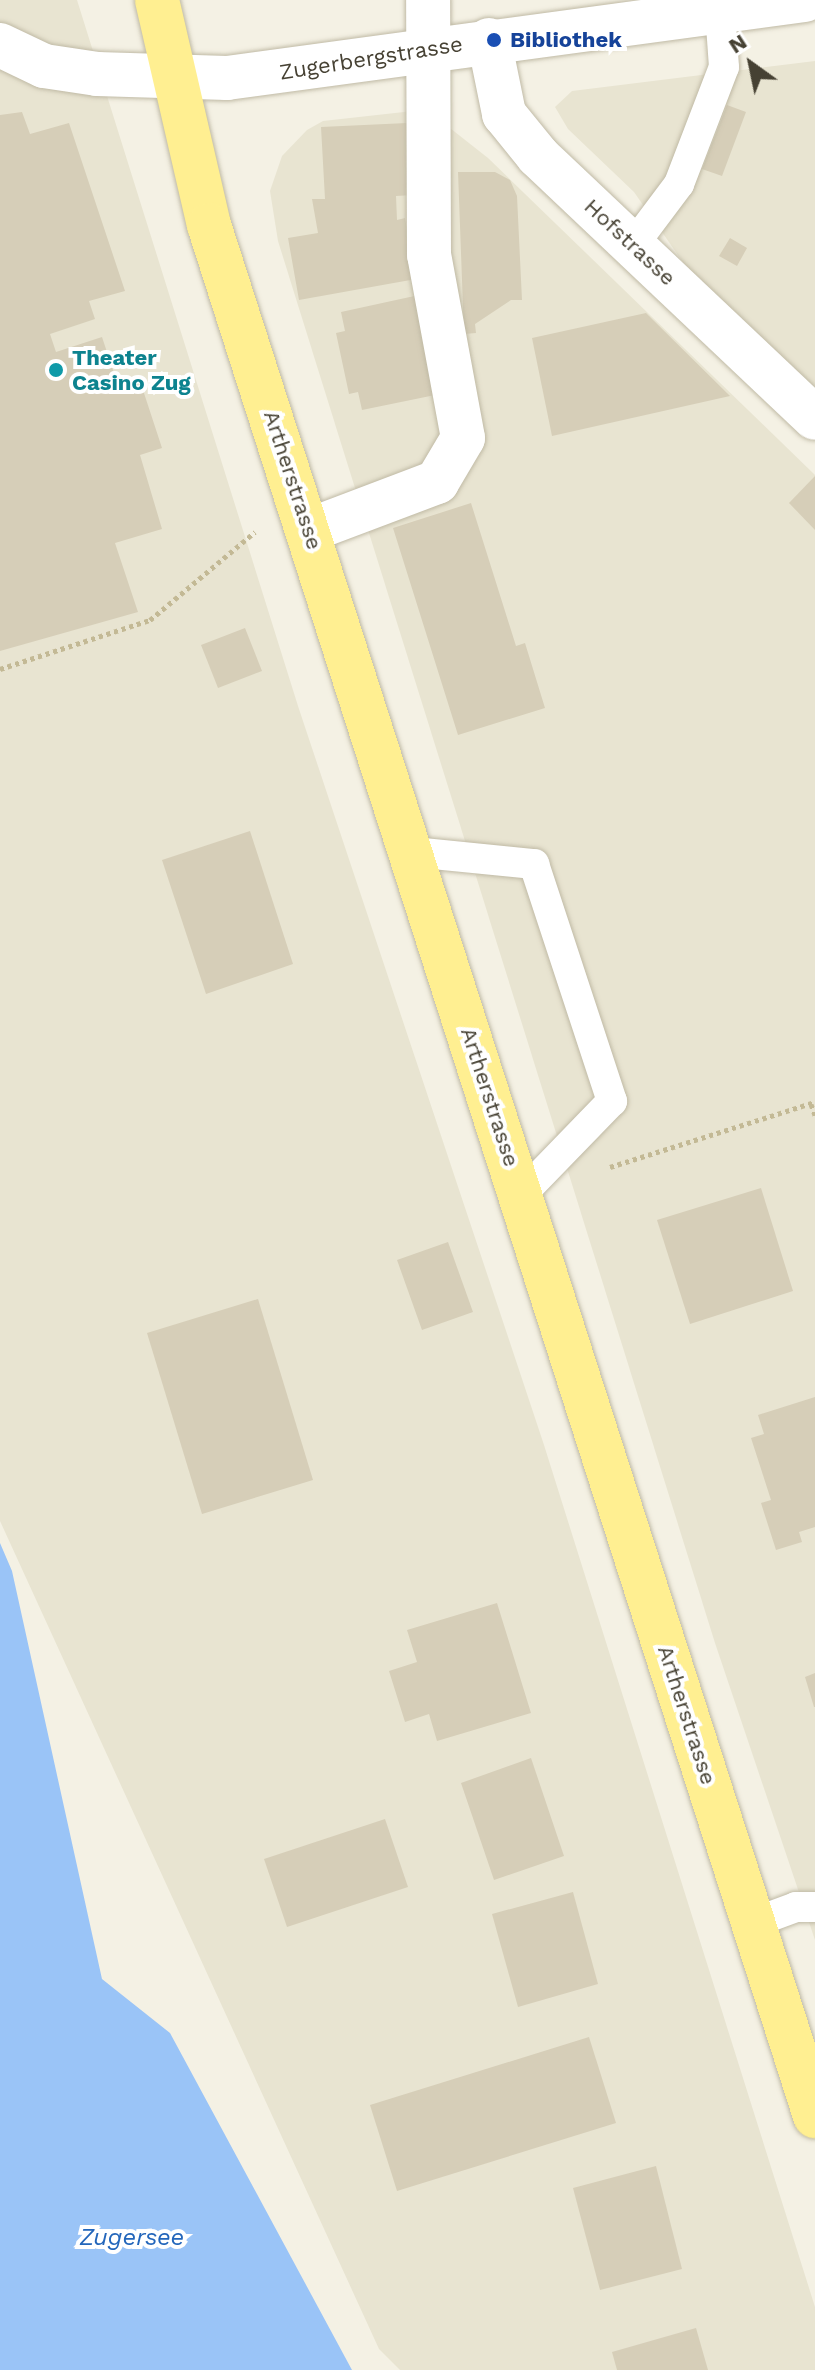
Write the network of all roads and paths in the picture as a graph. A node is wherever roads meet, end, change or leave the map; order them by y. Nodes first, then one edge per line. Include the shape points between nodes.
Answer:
1 (157, 0) edge
2 (428, 0) edge
3 (805, 0) edge
4 (720, 11) junction
5 (489, 40) junction
6 (0, 45) edge
7 (429, 49) junction
8 (174, 77) junction
9 (634, 244) junction
10 (815, 418) edge
11 (310, 530) junction
12 (0, 669) edge
13 (413, 852) junction
14 (813, 1103) edge
15 (815, 1115) edge
16 (675, 1147) dead end
17 (521, 1195) junction
18 (815, 1907) edge
19 (753, 1923) junction
20 (815, 2116) edge

1 - 8 main road, Artherstrasse
2 - 7 street
3 - 4 street, Zugerbergstrasse
4 - 5 street, Zugerbergstrasse
4 - 9 lane via 724,67 679,184
5 - 7 street, Zugerbergstrasse
5 - 9 street, Hofstrasse via 504,114 538,156
6 - 8 street, Zugerbergstrasse via 44,66
7 - 8 street, Zugerbergstrasse via 276,74
7 - 11 street via 429,255 463,438 437,482
8 - 11 main road, Artherstrasse via 209,225
9 - 10 street, Hofstrasse
11 - 12 path via 261,527 150,620
11 - 13 main road, Artherstrasse
13 - 17 main road, Artherstrasse
13 - 17 lane via 534,864 612,1101
14 - 15 path
14 - 16 path
17 - 19 main road, Artherstrasse
18 - 19 lane via 796,1907
19 - 20 main road, Artherstrasse

